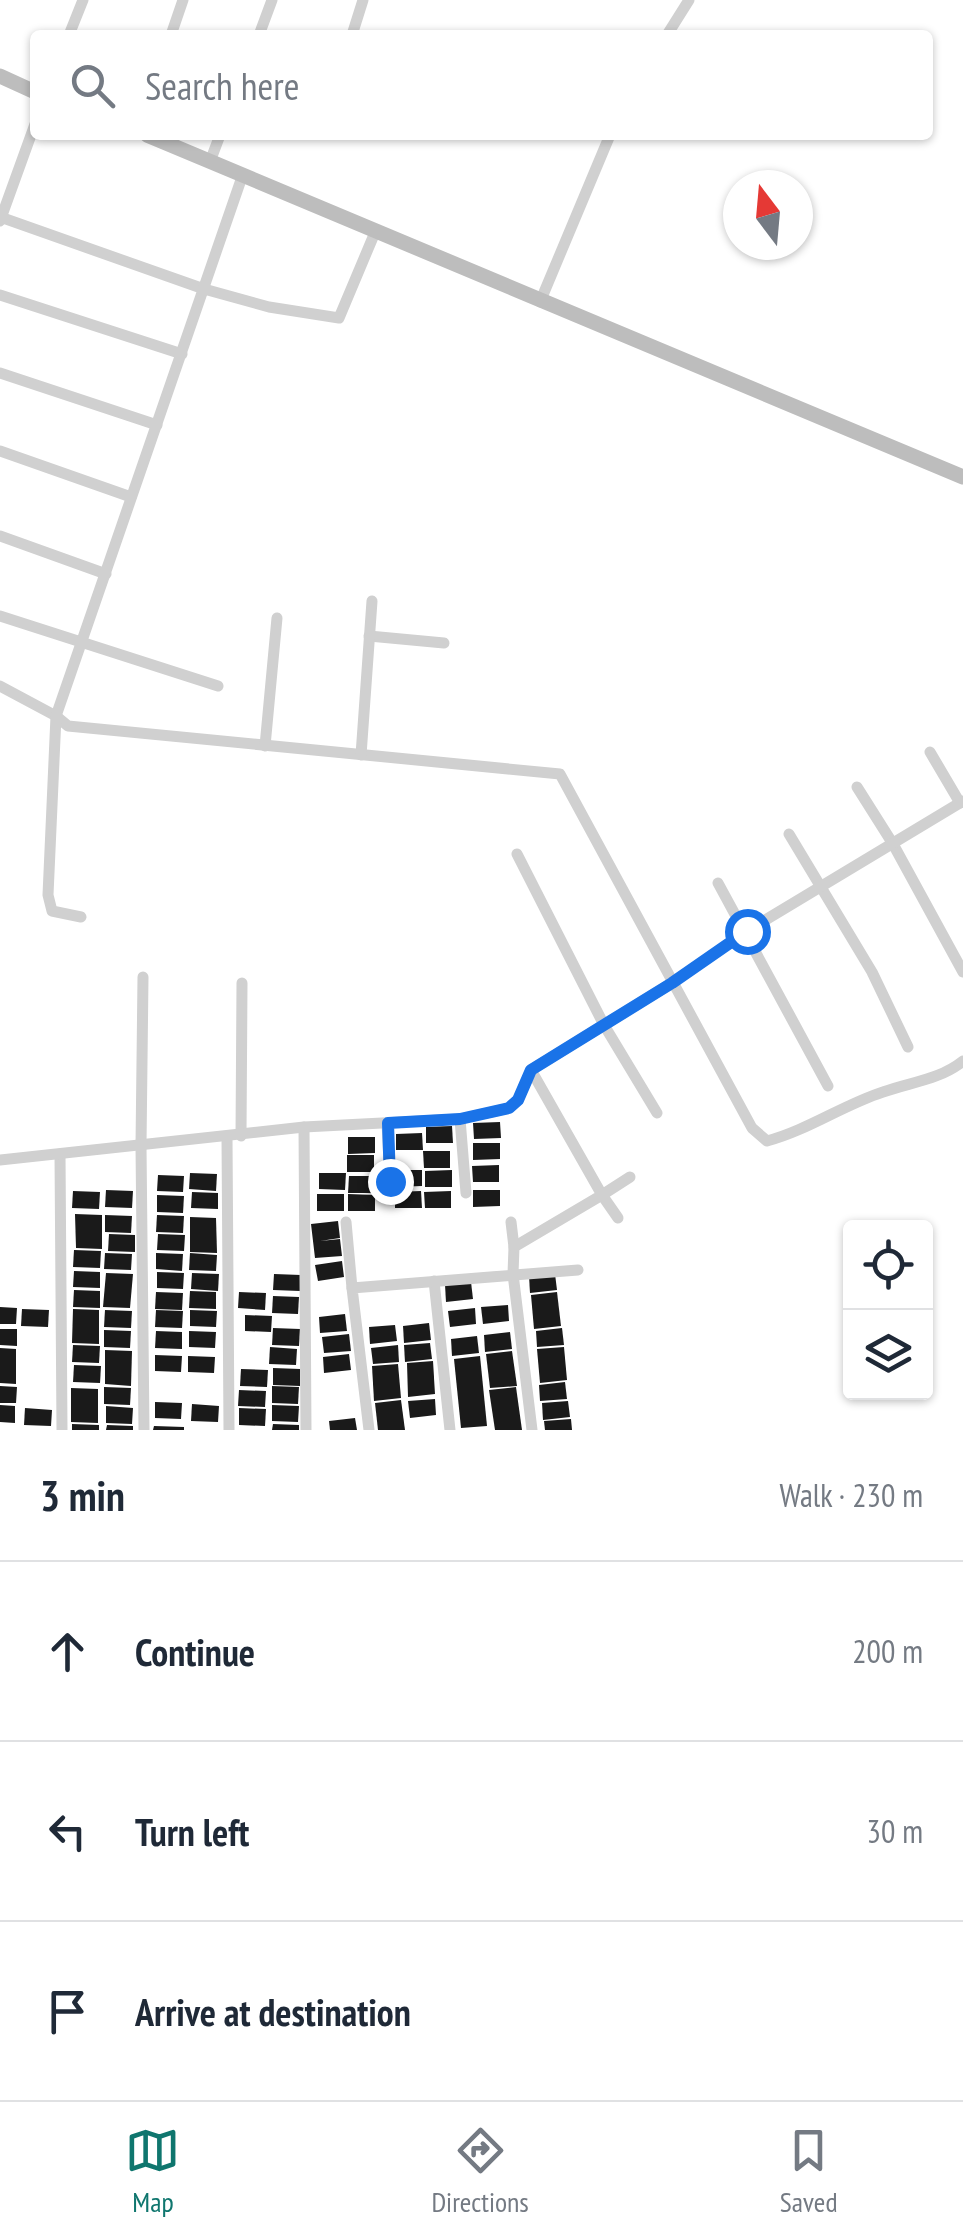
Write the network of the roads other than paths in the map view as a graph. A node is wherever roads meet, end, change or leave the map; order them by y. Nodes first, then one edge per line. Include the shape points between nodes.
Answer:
1 (83, 0) edge
2 (183, 0) edge
3 (272, 0) edge
4 (363, 0) edge
5 (687, 3) edge
6 (71, 30) edge
7 (173, 30) edge
8 (260, 30) edge
9 (354, 30) edge
10 (670, 30) edge
11 (0, 76) edge
12 (30, 90) edge
13 (30, 137) edge
14 (160, 140) edge
15 (218, 140) edge
16 (608, 140) edge
17 (210, 159) junction
18 (243, 174) junction
19 (0, 218) edge
20 (376, 230) junction
21 (204, 289) junction
22 (0, 294) edge
23 (540, 302) junction
24 (182, 354) junction
25 (0, 372) edge
26 (157, 425) junction
27 (0, 451) edge
28 (963, 477) edge
29 (132, 497) junction
30 (0, 536) edge
31 (106, 574) junction
32 (372, 600) dead end
33 (0, 616) edge
34 (276, 618) dead end
35 (370, 636) junction
36 (444, 643) dead end
37 (82, 644) junction
38 (0, 686) edge
39 (218, 686) dead end
40 (56, 716) junction
41 (264, 746) junction
42 (930, 752) dead end
43 (361, 755) junction
44 (857, 787) dead end
45 (960, 807) edge
46 (790, 834) dead end
47 (893, 844) junction
48 (517, 854) dead end
49 (718, 883) dead end
50 (822, 887) junction
51 (80, 917) dead end
52 (747, 931) junction
53 (963, 972) edge
54 (143, 976) dead end
55 (242, 983) dead end
56 (672, 983) junction
57 (604, 1025) junction
58 (908, 1047) dead end
59 (963, 1061) edge
60 (531, 1070) junction
61 (828, 1086) dead end
62 (657, 1113) dead end
63 (460, 1119) junction
64 (388, 1123) junction
65 (304, 1127) junction
66 (241, 1136) junction
67 (227, 1138) junction
68 (140, 1146) junction
69 (60, 1154) junction
70 (0, 1160) edge
71 (630, 1177) dead end
72 (390, 1181) dead end
73 (466, 1193) dead end
74 (602, 1194) junction
75 (618, 1218) dead end
76 (346, 1222) dead end
77 (511, 1222) dead end
78 (514, 1247) junction
79 (578, 1270) dead end
80 (513, 1274) junction
81 (434, 1281) junction
82 (352, 1288) junction
83 (62, 1430) edge
84 (144, 1430) edge
85 (229, 1430) edge
86 (306, 1430) edge
87 (369, 1430) edge
88 (450, 1430) edge
89 (532, 1430) edge

1 - 6 street
2 - 7 street
3 - 8 street
4 - 9 street
5 - 10 street
11 - 12 main road
13 - 19 street
14 - 17 main road
15 - 17 street
16 - 23 street
17 - 18 main road
18 - 20 main road
18 - 21 street
19 - 21 street
20 - 21 street via 340,318
20 - 23 main road
21 - 24 street
22 - 24 street
23 - 28 main road
24 - 26 street
25 - 26 street
26 - 29 street
27 - 29 street
29 - 31 street
30 - 31 street
31 - 37 street
32 - 35 street
33 - 37 street
34 - 41 street
35 - 36 street
35 - 43 street
37 - 39 street
37 - 40 street
38 - 40 street
40 - 41 street via 68,726
40 - 51 street via 48,895 52,911
41 - 43 street
42 - 45 street
43 - 56 street via 560,774
44 - 47 street
45 - 47 street
46 - 50 street
47 - 50 street
47 - 53 street
48 - 57 street
49 - 52 street
50 - 52 street
50 - 58 street
52 - 56 street
52 - 61 street
54 - 68 street
55 - 66 street
56 - 57 street
56 - 59 street via 752,1128 767,1140
57 - 60 street
57 - 62 street
60 - 63 street via 509,1108
60 - 74 street
63 - 64 street
63 - 73 street
64 - 65 street
64 - 72 street
65 - 66 street
65 - 86 street
66 - 67 street
67 - 68 street
67 - 85 street
68 - 69 street
68 - 84 street
69 - 70 street
69 - 83 street
71 - 74 street
74 - 75 street
74 - 78 street
76 - 82 street
77 - 78 street
78 - 80 street
79 - 80 street
80 - 81 street
80 - 89 street
81 - 82 street
81 - 88 street
82 - 87 street

